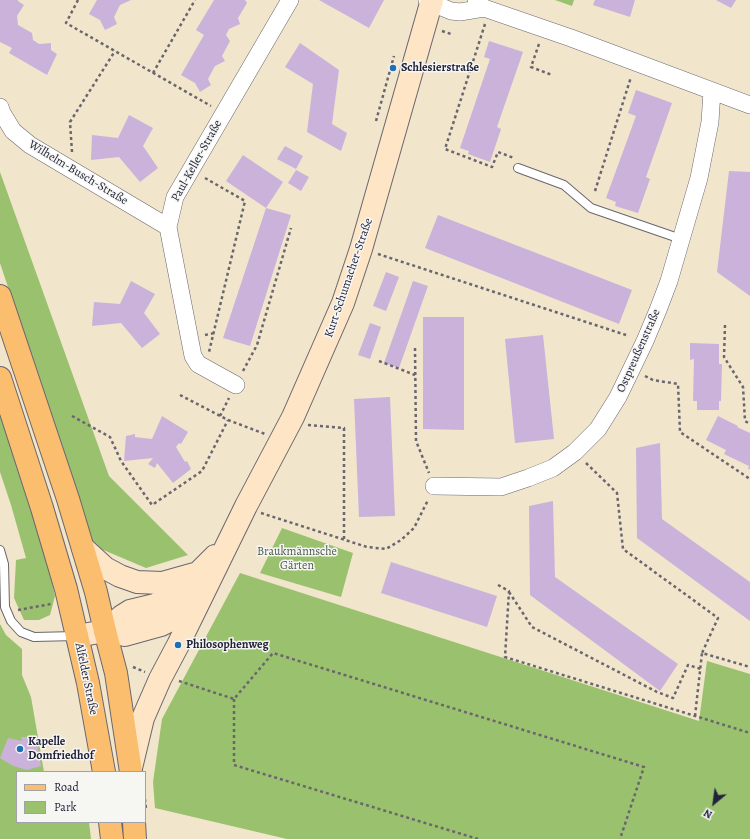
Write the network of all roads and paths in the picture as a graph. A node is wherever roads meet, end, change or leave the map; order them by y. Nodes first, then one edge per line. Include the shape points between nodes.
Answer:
1 (78, 0) edge
2 (195, 0) edge
3 (290, 0) edge
4 (430, 1) edge
5 (483, 6) edge
6 (544, 29) junction
7 (115, 51) junction
8 (394, 56) dead end
9 (635, 62) junction
10 (153, 73) junction
11 (552, 75) dead end
12 (712, 91) junction
13 (750, 105) edge
14 (0, 107) edge
15 (223, 113) junction
16 (376, 125) dead end
17 (519, 164) joint
18 (190, 170) junction
19 (74, 171) junction
20 (595, 191) dead end
21 (168, 227) junction
22 (291, 228) dead end
23 (681, 239) junction
24 (373, 253) dead end
25 (0, 296) edge
26 (725, 325) dead end
27 (645, 341) junction
28 (415, 348) dead end
29 (379, 361) dead end
30 (206, 368) junction
31 (631, 370) junction
32 (415, 375) junction
33 (0, 378) edge
34 (236, 385) junction
35 (180, 395) dead end
36 (72, 416) dead end
37 (220, 416) junction
38 (293, 417) junction
39 (228, 420) junction
40 (750, 424) edge
41 (269, 428) dead end
42 (575, 452) junction
43 (750, 479) edge
44 (434, 486) junction
45 (246, 506) junction
46 (344, 540) junction
47 (228, 542) junction
48 (83, 548) junction
49 (0, 550) edge
50 (199, 572) junction
51 (498, 584) dead end
52 (509, 592) junction
53 (199, 601) junction
54 (56, 603) dead end
55 (4, 608) junction
56 (105, 631) junction
57 (77, 636) junction
58 (702, 653) junction
59 (750, 667) edge
60 (701, 669) junction
61 (173, 679) dead end
62 (234, 699) junction
63 (695, 716) junction
64 (750, 733) edge
65 (131, 770) edge
66 (104, 771) edge
67 (110, 823) edge
68 (134, 823) edge
69 (112, 839) edge
70 (135, 839) edge
71 (478, 839) edge
72 (620, 839) edge

1 - 7 path via 66,23
2 - 10 path
3 - 15 street, Paul-Keller-Straße
4 - 5 street via 451,11 460,12
4 - 38 main road, Kurt-Schumacher-Straße via 361,249 340,309
5 - 6 street
5 - 17 path via 445,149 492,167 498,152
6 - 9 street
6 - 11 path via 530,67
7 - 10 path
7 - 19 path via 70,122
8 - 16 path
9 - 12 street
9 - 20 path
10 - 15 path
12 - 13 street
12 - 23 street, Ostpreußenstraße via 710,122 699,178
14 - 19 street, Wilhelm-Busch-Straße via 13,131 30,145
15 - 18 street, Paul-Keller-Straße
17 - 23 lane via 564,185 591,208
18 - 21 street, Paul-Keller-Straße via 175,197
18 - 30 path via 245,201
19 - 21 street, Wilhelm-Busch-Straße
21 - 30 street, Paul-Keller-Straße via 193,356 198,364
22 - 34 path via 257,345
23 - 27 street, Ostpreußenstraße via 661,303
24 - 27 path
25 - 48 main road
26 - 40 path via 724,357 743,387 745,420
27 - 31 street, Ostpreußenstraße
28 - 32 path
29 - 32 path
30 - 34 street, Paul-Keller-Straße
31 - 42 street, Ostpreußenstraße via 598,429
31 - 43 path via 654,380 678,384 680,432
32 - 44 path via 416,441
33 - 57 main road via 42,508
34 - 37 path
35 - 37 path
36 - 39 path via 110,437 121,461 152,505 202,472
37 - 39 path
38 - 45 main road, Kurt-Schumacher-Straße
38 - 46 path via 308,425 344,428
39 - 41 path via 265,435
42 - 44 street, Ostpreußenstraße via 553,468 501,487
42 - 58 path via 617,493 623,549 718,618
44 - 46 path via 414,528 386,549 367,547
45 - 46 path via 258,513
45 - 47 main road, Kurt-Schumacher-Straße
47 - 50 main road, Kurt-Schumacher-Straße
47 - 53 main road, Kurt-Schumacher-Straße
48 - 50 main road via 105,568 137,582 162,583
48 - 56 main road
49 - 55 lane via 4,564
50 - 56 main road, Kurt-Schumacher-Straße via 173,596 155,605 130,611
51 - 52 path
52 - 60 path via 532,627 657,692 673,698 688,665
52 - 63 path via 505,657
53 - 56 main road, Kurt-Schumacher-Straße via 179,616 161,625 125,635
53 - 65 main road via 143,718
54 - 55 path via 15,610
55 - 57 lane via 21,632 34,637
56 - 57 main road, Alfelder Straße
56 - 65 main road via 116,673
57 - 66 main road, Alfelder Straße
58 - 59 path
58 - 60 path
60 - 63 path
61 - 62 path
62 - 71 path via 234,765
62 - 72 path via 273,653 644,767
63 - 64 path
67 - 69 main road
68 - 70 main road

